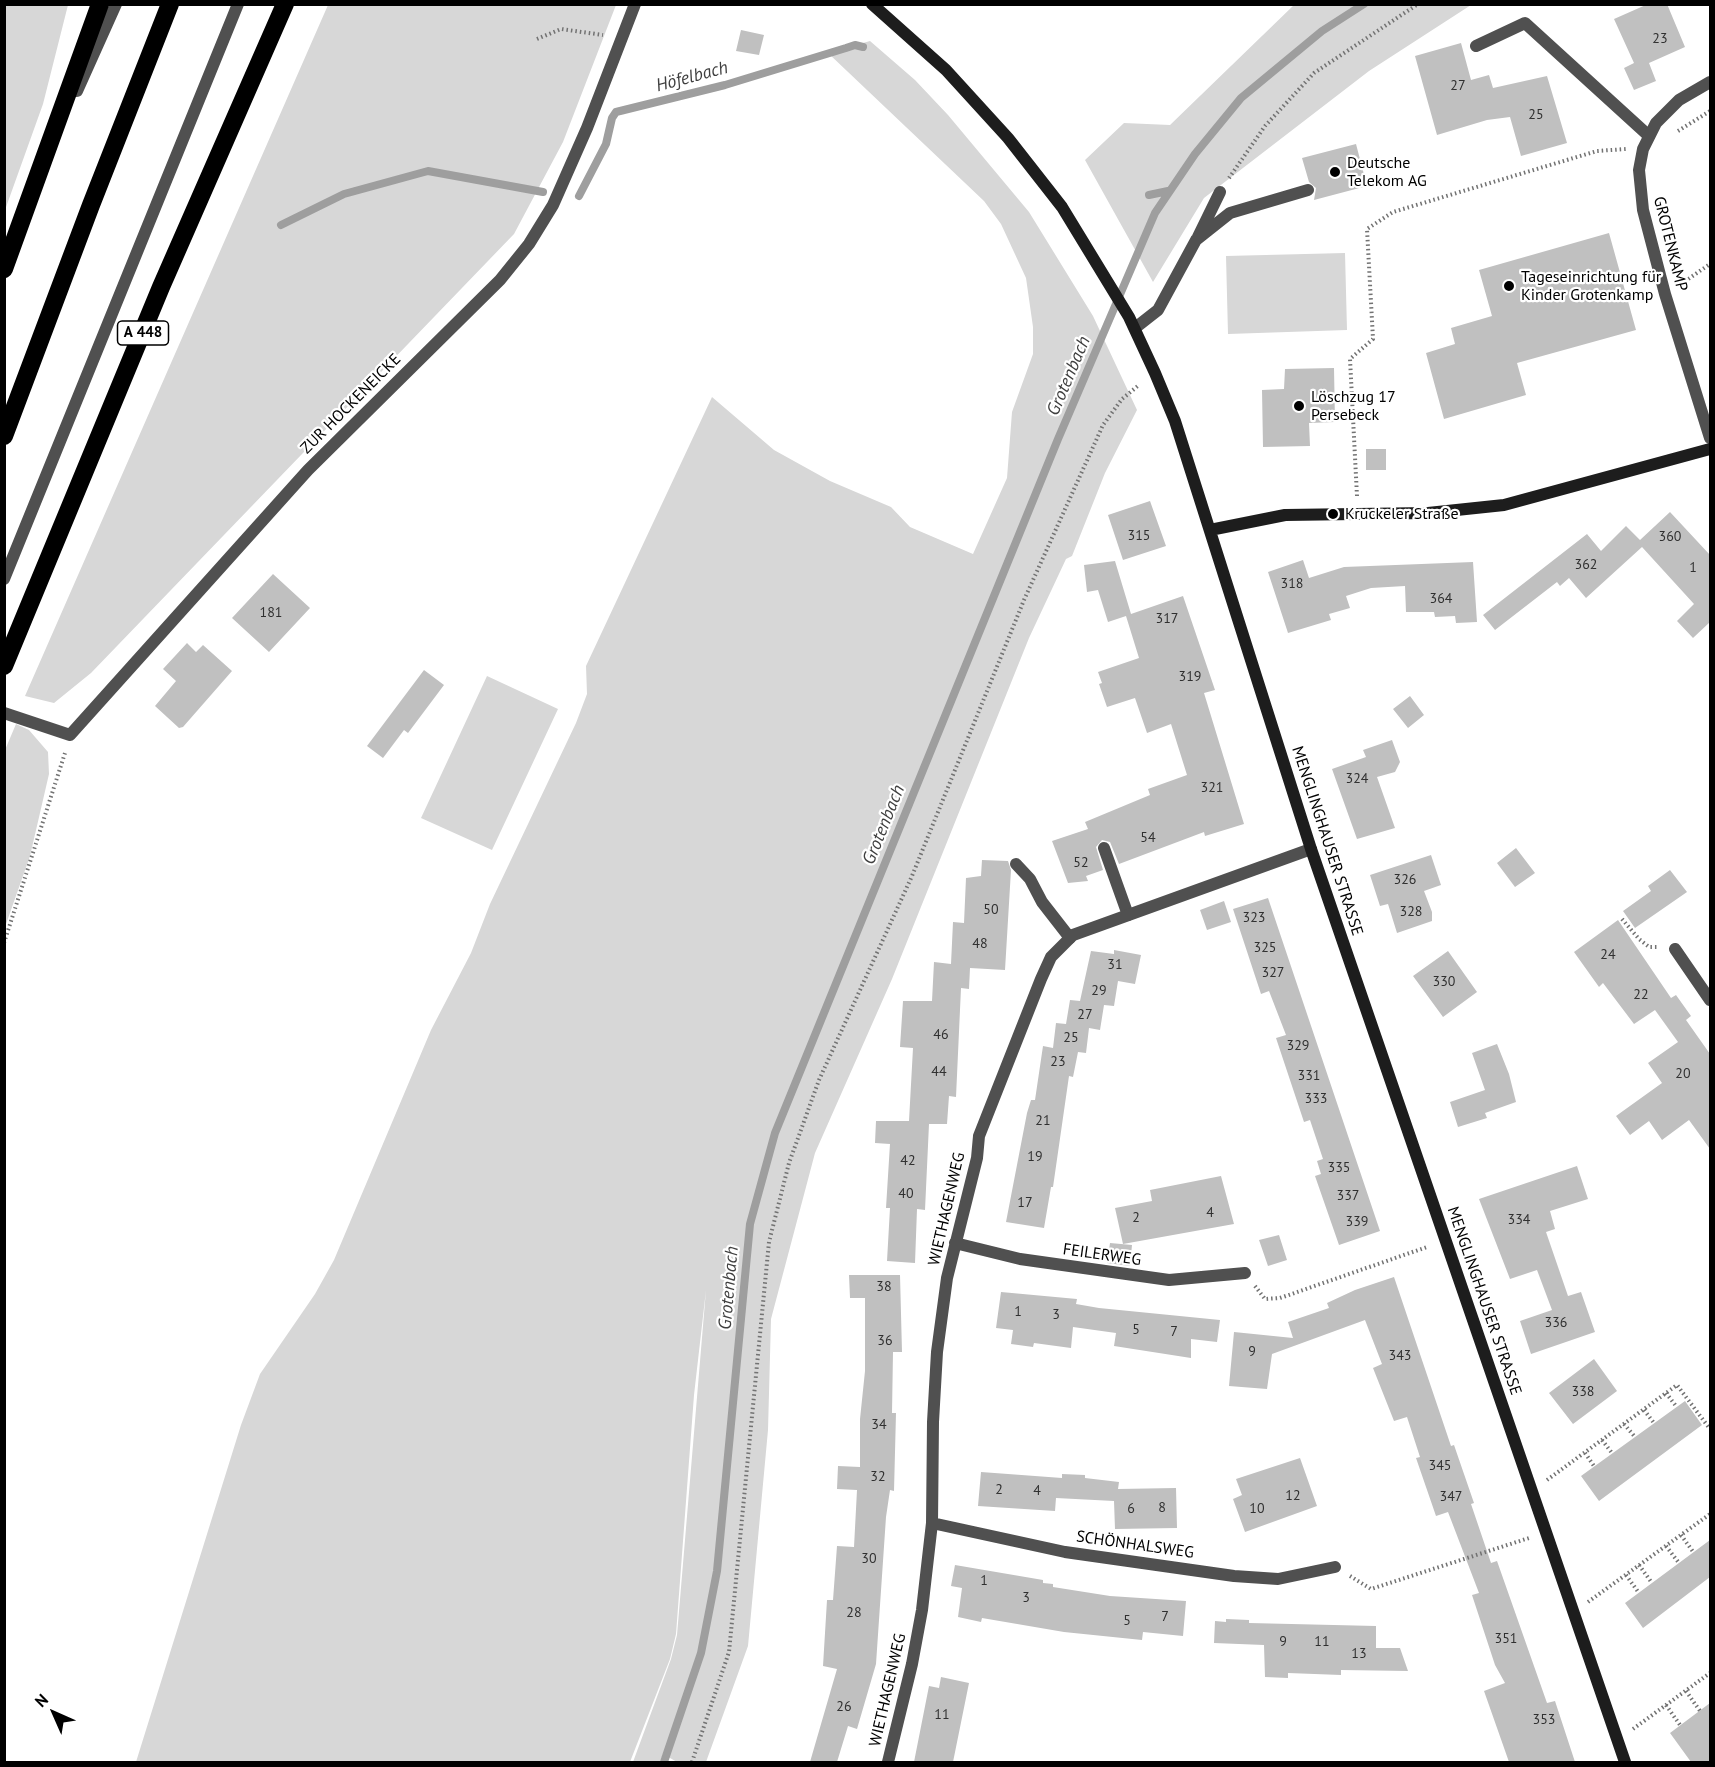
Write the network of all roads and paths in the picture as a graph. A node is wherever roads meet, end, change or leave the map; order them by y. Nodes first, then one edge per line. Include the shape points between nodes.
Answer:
1 (100, 4) edge
2 (116, 4) edge
3 (170, 4) edge
4 (238, 4) edge
5 (285, 4) edge
6 (635, 4) edge
7 (872, 4) edge
8 (1418, 4) edge
9 (622, 38) junction
10 (537, 39) dead end
11 (1476, 46) dead end
12 (1710, 82) edge
13 (1710, 111) edge
14 (1649, 136) junction
15 (1643, 149) junction
16 (36, 182) junction
17 (1308, 190) dead end
18 (1220, 192) joint
19 (1196, 240) junction
20 (1710, 264) edge
21 (4, 269) edge
22 (1665, 294) junction
23 (1132, 323) junction
24 (1155, 373) junction
25 (4, 436) edge
26 (1710, 438) edge
27 (1710, 449) edge
28 (1358, 514) junction
29 (1210, 530) junction
30 (4, 579) edge
31 (5, 665) edge
32 (4, 713) edge
33 (70, 735) junction
34 (1104, 848) dead end
35 (1311, 849) junction
36 (1016, 864) dead end
37 (1128, 915) junction
38 (1622, 919) dead end
39 (1070, 938) junction
40 (4, 943) edge
41 (1676, 949) joint
42 (1710, 1000) edge
43 (1445, 1240) junction
44 (955, 1243) junction
45 (1245, 1273) joint
46 (1666, 1393) junction
47 (1676, 1406) dead end
48 (1644, 1410) junction
49 (1624, 1424) junction
50 (1653, 1424) dead end
51 (1710, 1430) edge
52 (1635, 1437) dead end
53 (1602, 1440) junction
54 (1585, 1453) junction
55 (1612, 1454) dead end
56 (1594, 1466) dead end
57 (1532, 1491) junction
58 (1709, 1517) edge
59 (932, 1523) junction
60 (1546, 1532) junction
61 (1681, 1535) junction
62 (1666, 1546) junction
63 (1694, 1552) dead end
64 (1679, 1563) dead end
65 (1639, 1565) junction
66 (1335, 1567) joint
67 (1626, 1575) junction
68 (1652, 1583) dead end
69 (1639, 1593) dead end
70 (1573, 1613) junction
71 (1709, 1675) edge
72 (1710, 1681) edge
73 (1686, 1691) junction
74 (1666, 1705) junction
75 (1700, 1711) dead end
76 (1650, 1717) dead end
77 (1680, 1725) dead end
78 (693, 1762) edge
79 (888, 1762) edge
80 (1624, 1762) edge

1 - 16 highway
2 - 16 street
3 - 25 highway
4 - 30 street
5 - 31 highway, A 448 via 161,287
6 - 9 street, ZUR HOCKENEICKE
7 - 23 street, MENGLINGHAUSER STRASSE via 946,70 1008,138 1062,207
8 - 18 path via 1314,73 1265,126
9 - 10 path via 561,29
9 - 33 street, ZUR HOCKENEICKE via 553,206 529,244 500,280 309,470
11 - 14 street via 1525,23
12 - 14 street, GROTENKAMP via 1667,111
13 - 15 path via 1665,144
14 - 15 street, GROTENKAMP
15 - 22 street, GROTENKAMP via 1639,187
15 - 28 path via 1597,151 1394,212 1367,229 1373,339 1350,359
16 - 21 highway
17 - 19 street via 1230,213
18 - 19 street
19 - 23 street via 1158,309
20 - 22 path
22 - 26 street, GROTENKAMP
23 - 24 street, MENGLINGHAUSER STRASSE
24 - 29 street, MENGLINGHAUSER STRASSE
24 - 78 path via 1122,399 1103,425 1024,600 912,876 819,1080 789,1163 769,1242 729,1652
27 - 28 street via 1504,505 1428,513
28 - 29 street via 1285,515
29 - 35 street, MENGLINGHAUSER STRASSE
32 - 33 street
33 - 40 path
34 - 37 street
35 - 37 street, WIETHAGENWEG
35 - 43 street, MENGLINGHAUSER STRASSE
36 - 39 street
37 - 39 street, WIETHAGENWEG
38 - 41 path via 1649,947
39 - 44 street, WIETHAGENWEG via 1051,957 990,1106 979,1136
41 - 42 street
43 - 45 path via 1280,1298 1265,1299
43 - 57 street, MENGLINGHAUSER STRASSE
44 - 45 street, FEILERWEG via 1030,1261 1169,1281
44 - 59 street, WIETHAGENWEG via 936,1352
46 - 47 path
46 - 48 path
46 - 51 path via 1677,1385
48 - 49 path
48 - 50 path
49 - 52 path
49 - 53 path
53 - 54 path
53 - 55 path
54 - 56 path
54 - 57 path
57 - 60 street, MENGLINGHAUSER STRASSE
58 - 61 path
59 - 66 street, SCHÖNHALSWEG via 1065,1552 1234,1576 1278,1578
59 - 79 street, WIETHAGENWEG via 912,1664
60 - 66 path via 1371,1589
60 - 70 street, MENGLINGHAUSER STRASSE
61 - 62 path
61 - 63 path
62 - 64 path
62 - 65 path
65 - 67 path
65 - 68 path
67 - 69 path
67 - 70 path
70 - 80 street, MENGLINGHAUSER STRASSE
71 - 72 path
71 - 73 path
73 - 74 path
73 - 75 path
74 - 76 path
74 - 77 path

